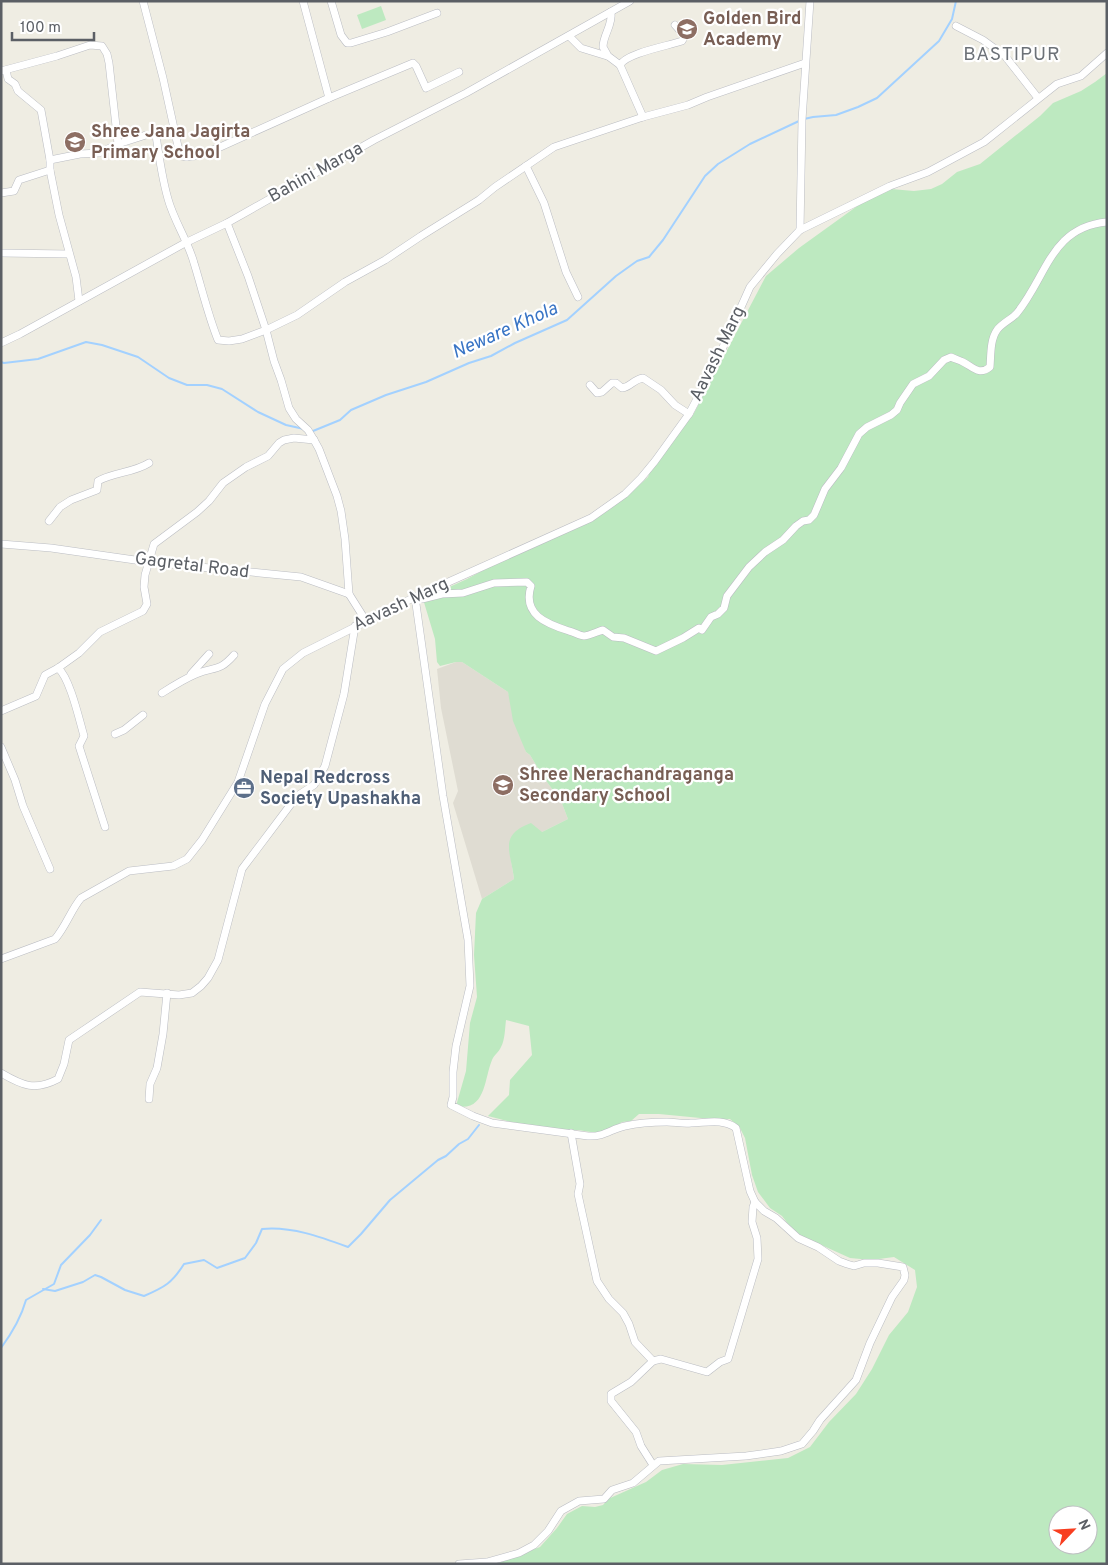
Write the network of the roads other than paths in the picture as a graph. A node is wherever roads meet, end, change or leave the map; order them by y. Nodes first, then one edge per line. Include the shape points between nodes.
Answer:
1 (143, 1) edge
2 (303, 1) edge
3 (331, 1) edge
4 (630, 1) edge
5 (810, 1) edge
6 (611, 12) junction
7 (437, 13) dead end
8 (674, 25) dead end
9 (956, 26) dead end
10 (569, 36) junction
11 (1107, 53) edge
12 (608, 56) junction
13 (805, 63) junction
14 (620, 65) junction
15 (4, 70) edge
16 (459, 72) dead end
17 (329, 98) junction
18 (1038, 98) junction
19 (643, 117) junction
20 (118, 144) junction
21 (50, 160) junction
22 (526, 166) junction
23 (50, 170) junction
24 (1, 193) edge
25 (1107, 222) edge
26 (227, 223) junction
27 (800, 230) junction
28 (185, 242) junction
29 (1, 254) edge
30 (69, 254) junction
31 (578, 297) dead end
32 (80, 301) junction
33 (266, 330) junction
34 (1, 343) edge
35 (590, 385) dead end
36 (689, 414) junction
37 (314, 440) junction
38 (149, 463) dead end
39 (49, 521) dead end
40 (1, 544) edge
41 (149, 562) junction
42 (349, 594) junction
43 (415, 597) junction
44 (366, 621) junction
45 (355, 626) junction
46 (209, 654) dead end
47 (234, 655) dead end
48 (58, 668) junction
49 (189, 677) junction
50 (162, 693) dead end
51 (1, 711) edge
52 (143, 714) dead end
53 (114, 734) dead end
54 (1, 747) edge
55 (105, 827) dead end
56 (50, 869) dead end
57 (1, 959) edge
58 (167, 993) junction
59 (1, 1073) edge
60 (149, 1099) dead end
61 (571, 1133) junction
62 (755, 1202) junction
63 (653, 1360) junction
64 (653, 1465) junction
65 (459, 1564) edge

1 - 17 street via 182,156 194,156 218,148
2 - 17 street
3 - 7 street via 341,35 347,43
4 - 6 street, Bahini Marga
5 - 13 street
6 - 10 street, Bahini Marga
6 - 12 street via 603,42
8 - 14 street via 685,36 682,41 636,54 622,60
9 - 18 street via 984,40 1005,56
10 - 12 street via 580,48
10 - 26 street, Bahini Marga
11 - 18 street via 1081,76 1057,84
12 - 14 street
13 - 19 street via 688,106
13 - 27 street
14 - 19 street
15 - 20 street via 90,45 102,46 109,63
15 - 21 street via 18,91 41,110
16 - 17 street via 426,88 413,63
18 - 27 street via 984,142 928,172 890,186
19 - 22 street via 554,147
20 - 21 street via 99,152
20 - 28 street via 156,135 168,200
21 - 23 street
22 - 31 street via 544,203 566,272
22 - 33 street via 385,260
23 - 24 street via 18,180 14,191
23 - 30 street
25 - 43 street via 1086,225 1061,242 1016,314 998,329 993,338 988,370 980,371 951,357 944,360 929,376 913,384 897,410 859,434 810,520 796,526 749,567 727,596 724,608 711,617 702,630 699,628 656,651 613,637 603,630 584,636 540,620 529,602 531,586 527,582 494,583 463,593 422,599
26 - 28 street, Bahini Marga
26 - 33 street
27 - 36 street, Aavash Marg via 750,288
28 - 32 street, Bahini Marga
28 - 33 street via 218,340 242,339
29 - 30 street
30 - 32 street
32 - 34 street, Bahini Marga
33 - 37 street via 289,408
35 - 36 street via 597,393 612,383 626,388 643,378
36 - 43 street, Aavash Marg via 641,478 591,518
37 - 41 street via 284,440 268,456 223,483 197,512 154,544
37 - 42 street via 341,511
38 - 39 street via 140,469 98,481 97,490 60,507
40 - 41 street, Gagretal Road
41 - 42 street, Gagretal Road via 292,576
41 - 48 street via 144,587 147,604 143,611 100,632
42 - 44 street
43 - 44 street, Aavash Marg
43 - 61 street via 443,796 468,940 470,986 456,1046 452,1105 492,1123
44 - 45 street, Aavash Marg
45 - 57 street, Aavash Marg via 303,653 283,669 266,704 238,782 187,860 173,866 129,871 81,898 55,938
45 - 58 street via 344,694 325,766 314,785 297,796 242,869 219,954 208,978 192,993
46 - 49 street
47 - 49 street via 222,667
48 - 51 street via 45,675 36,696
48 - 55 street via 73,699 84,736 79,746
49 - 50 street
52 - 53 street
54 - 56 street
58 - 59 street via 140,992 69,1040 58,1079 46,1086 31,1087
58 - 60 street via 163,1034
61 - 62 street via 597,1137 622,1126 668,1122 730,1124 736,1128
61 - 63 street via 580,1184 578,1194 597,1281 623,1313 635,1342
62 - 63 street via 752,1222 758,1259 728,1359 706,1372 661,1358
62 - 64 street via 798,1238 818,1246 839,1261 854,1266 878,1263 903,1267 906,1275 876,1330 856,1380 802,1444 781,1452 667,1460
63 - 64 street via 630,1382 611,1394 611,1401 636,1432
64 - 65 street via 633,1483 612,1490 604,1499 579,1501 561,1511 534,1545 487,1562

